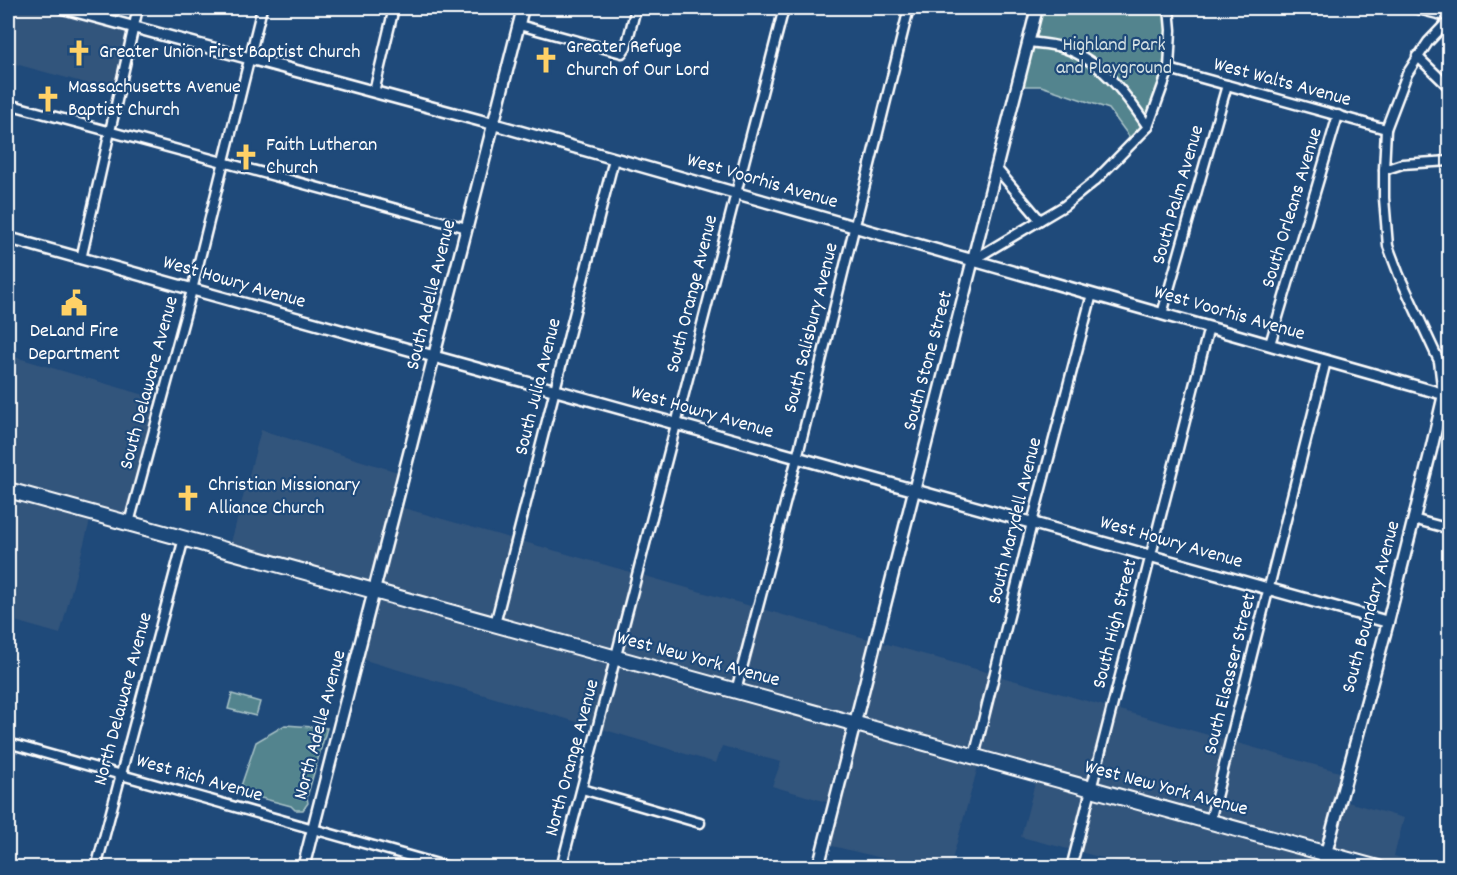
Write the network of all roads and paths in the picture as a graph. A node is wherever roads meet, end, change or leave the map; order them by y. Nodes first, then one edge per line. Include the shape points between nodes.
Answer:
1 (63, 8) edge
2 (138, 8) edge
3 (262, 8) edge
4 (394, 8) edge
5 (523, 8) edge
6 (636, 8) edge
7 (784, 8) edge
8 (909, 8) edge
9 (1037, 8) edge
10 (1169, 8) edge
11 (1414, 8) edge
12 (1449, 18) edge
13 (519, 25) junction
14 (134, 27) junction
15 (1029, 42) junction
16 (1417, 56) junction
17 (249, 58) junction
18 (1169, 69) junction
19 (1227, 85) junction
20 (1449, 88) edge
21 (374, 92) junction
22 (8, 104) edge
23 (1338, 115) junction
24 (493, 124) junction
25 (1148, 127) junction
26 (1386, 129) junction
27 (110, 132) junction
28 (614, 159) junction
29 (1449, 161) edge
30 (224, 162) junction
31 (996, 168) junction
32 (1384, 170) junction
33 (736, 193) junction
34 (1040, 219) junction
35 (854, 226) junction
36 (467, 228) junction
37 (8, 238) edge
38 (81, 259) junction
39 (973, 260) junction
40 (192, 290) junction
41 (1092, 294) junction
42 (1162, 314) junction
43 (1209, 327) junction
44 (1270, 344) junction
45 (435, 357) junction
46 (1326, 361) junction
47 (1449, 369) edge
48 (555, 391) junction
49 (1446, 394) edge
50 (676, 424) junction
51 (797, 458) junction
52 (8, 490) edge
53 (914, 491) junction
54 (1413, 519) junction
55 (129, 523) junction
56 (1032, 523) junction
57 (1449, 529) edge
58 (184, 538) junction
59 (1150, 556) junction
60 (1269, 590) junction
61 (375, 591) junction
62 (1388, 622) junction
63 (495, 624) junction
64 (616, 658) junction
65 (736, 691) junction
66 (855, 724) junction
67 (8, 743) edge
68 (974, 757) junction
69 (121, 774) junction
70 (582, 789) junction
71 (1092, 789) junction
72 (1210, 821) junction
73 (700, 823) dead end
74 (313, 828) junction
75 (1326, 853) junction
76 (430, 864) edge
77 (96, 867) edge
78 (303, 867) edge
79 (452, 867) edge
80 (561, 867) edge
81 (818, 867) edge
82 (1071, 867) edge
83 (1322, 867) edge
84 (1378, 867) edge

1 - 14 street, West Voorhis Avenue
2 - 14 street
3 - 17 street, South Delaware Avenue
4 - 21 street
5 - 13 street, South Adelle Avenue
6 - 13 street via 622,53
7 - 33 street, South Orange Avenue
8 - 35 street, South Salisbury Avenue
9 - 15 street, South Stone Street
10 - 18 street
11 - 12 street
12 - 16 street
13 - 24 street, South Adelle Avenue
14 - 17 street, West Voorhis Avenue
14 - 27 street
15 - 25 street via 1057,46 1089,60 1123,90
15 - 31 street, South Stone Street
16 - 20 street
16 - 26 street
17 - 21 street, West Voorhis Avenue
17 - 30 street, South Delaware Avenue
18 - 19 street, West Walts Avenue
18 - 25 street
19 - 23 street, West Walts Avenue
19 - 42 street, South Palm Avenue
21 - 24 street, West Voorhis Avenue
22 - 27 street
23 - 26 street, West Walts Avenue
23 - 44 street, South Orleans Avenue
24 - 28 street, West Voorhis Avenue
24 - 36 street, South Adelle Avenue
25 - 34 street via 1096,180 1064,206
26 - 32 street
27 - 30 street
27 - 38 street
28 - 33 street, West Voorhis Avenue
28 - 48 street, South Julia Avenue
29 - 32 street via 1402,164
30 - 36 street
30 - 40 street, South Delaware Avenue
31 - 34 street
31 - 39 street, South Stone Street
32 - 49 street via 1388,246 1439,361
33 - 35 street, West Voorhis Avenue
33 - 50 street, South Orange Avenue
34 - 39 street
35 - 39 street, West Voorhis Avenue
35 - 51 street, South Salisbury Avenue
36 - 45 street, South Adelle Avenue
37 - 38 street, West Howry Avenue
38 - 40 street, West Howry Avenue
39 - 41 street, West Voorhis Avenue
39 - 53 street, South Stone Street
40 - 45 street, West Howry Avenue
40 - 55 street, South Delaware Avenue
41 - 42 street, West Voorhis Avenue
41 - 56 street, South Marydell Avenue
42 - 43 street, West Voorhis Avenue
43 - 44 street, West Voorhis Avenue
43 - 59 street, South High Street
44 - 46 street, West Voorhis Avenue
45 - 48 street, West Howry Avenue
45 - 61 street, South Adelle Avenue
46 - 49 street, West Voorhis Avenue
46 - 60 street, South Elsasser Street
47 - 49 street, South Boundary Avenue
48 - 50 street, West Howry Avenue
48 - 63 street, South Julia Avenue
49 - 54 street, South Boundary Avenue
50 - 51 street, West Howry Avenue
50 - 64 street, South Orange Avenue
51 - 53 street, West Howry Avenue
51 - 65 street, South Salisbury Avenue
52 - 55 main road, West New York Avenue
53 - 56 street, West Howry Avenue
53 - 66 street, South Stone Street
54 - 57 street
54 - 62 street, South Boundary Avenue
55 - 58 main road, West New York Avenue
56 - 59 street, West Howry Avenue
56 - 68 street, South Marydell Avenue
58 - 61 main road, West New York Avenue
58 - 69 street, North Delaware Avenue
59 - 60 street, West Howry Avenue
59 - 71 street, South High Street
60 - 62 street, West Howry Avenue
60 - 72 street, South Elsasser Street
61 - 63 main road, West New York Avenue
61 - 74 street, North Adelle Avenue
62 - 75 street, South Boundary Avenue
63 - 64 main road, West New York Avenue
64 - 65 main road, West New York Avenue
64 - 70 street, North Orange Avenue
65 - 66 main road, West New York Avenue
66 - 68 main road, West New York Avenue
66 - 81 street, South Stone Street
67 - 69 street, West Rich Avenue
68 - 71 main road, West New York Avenue
69 - 74 street, West Rich Avenue
69 - 77 street, North Delaware Avenue
70 - 73 street
70 - 80 street, North Orange Avenue
71 - 72 main road, West New York Avenue
71 - 82 street, South High Street
72 - 75 main road, West New York Avenue
74 - 76 street, West Rich Avenue
74 - 78 street, North Adelle Avenue
75 - 83 street, South Boundary Avenue
75 - 84 main road, West New York Avenue
76 - 79 street, West Rich Avenue

